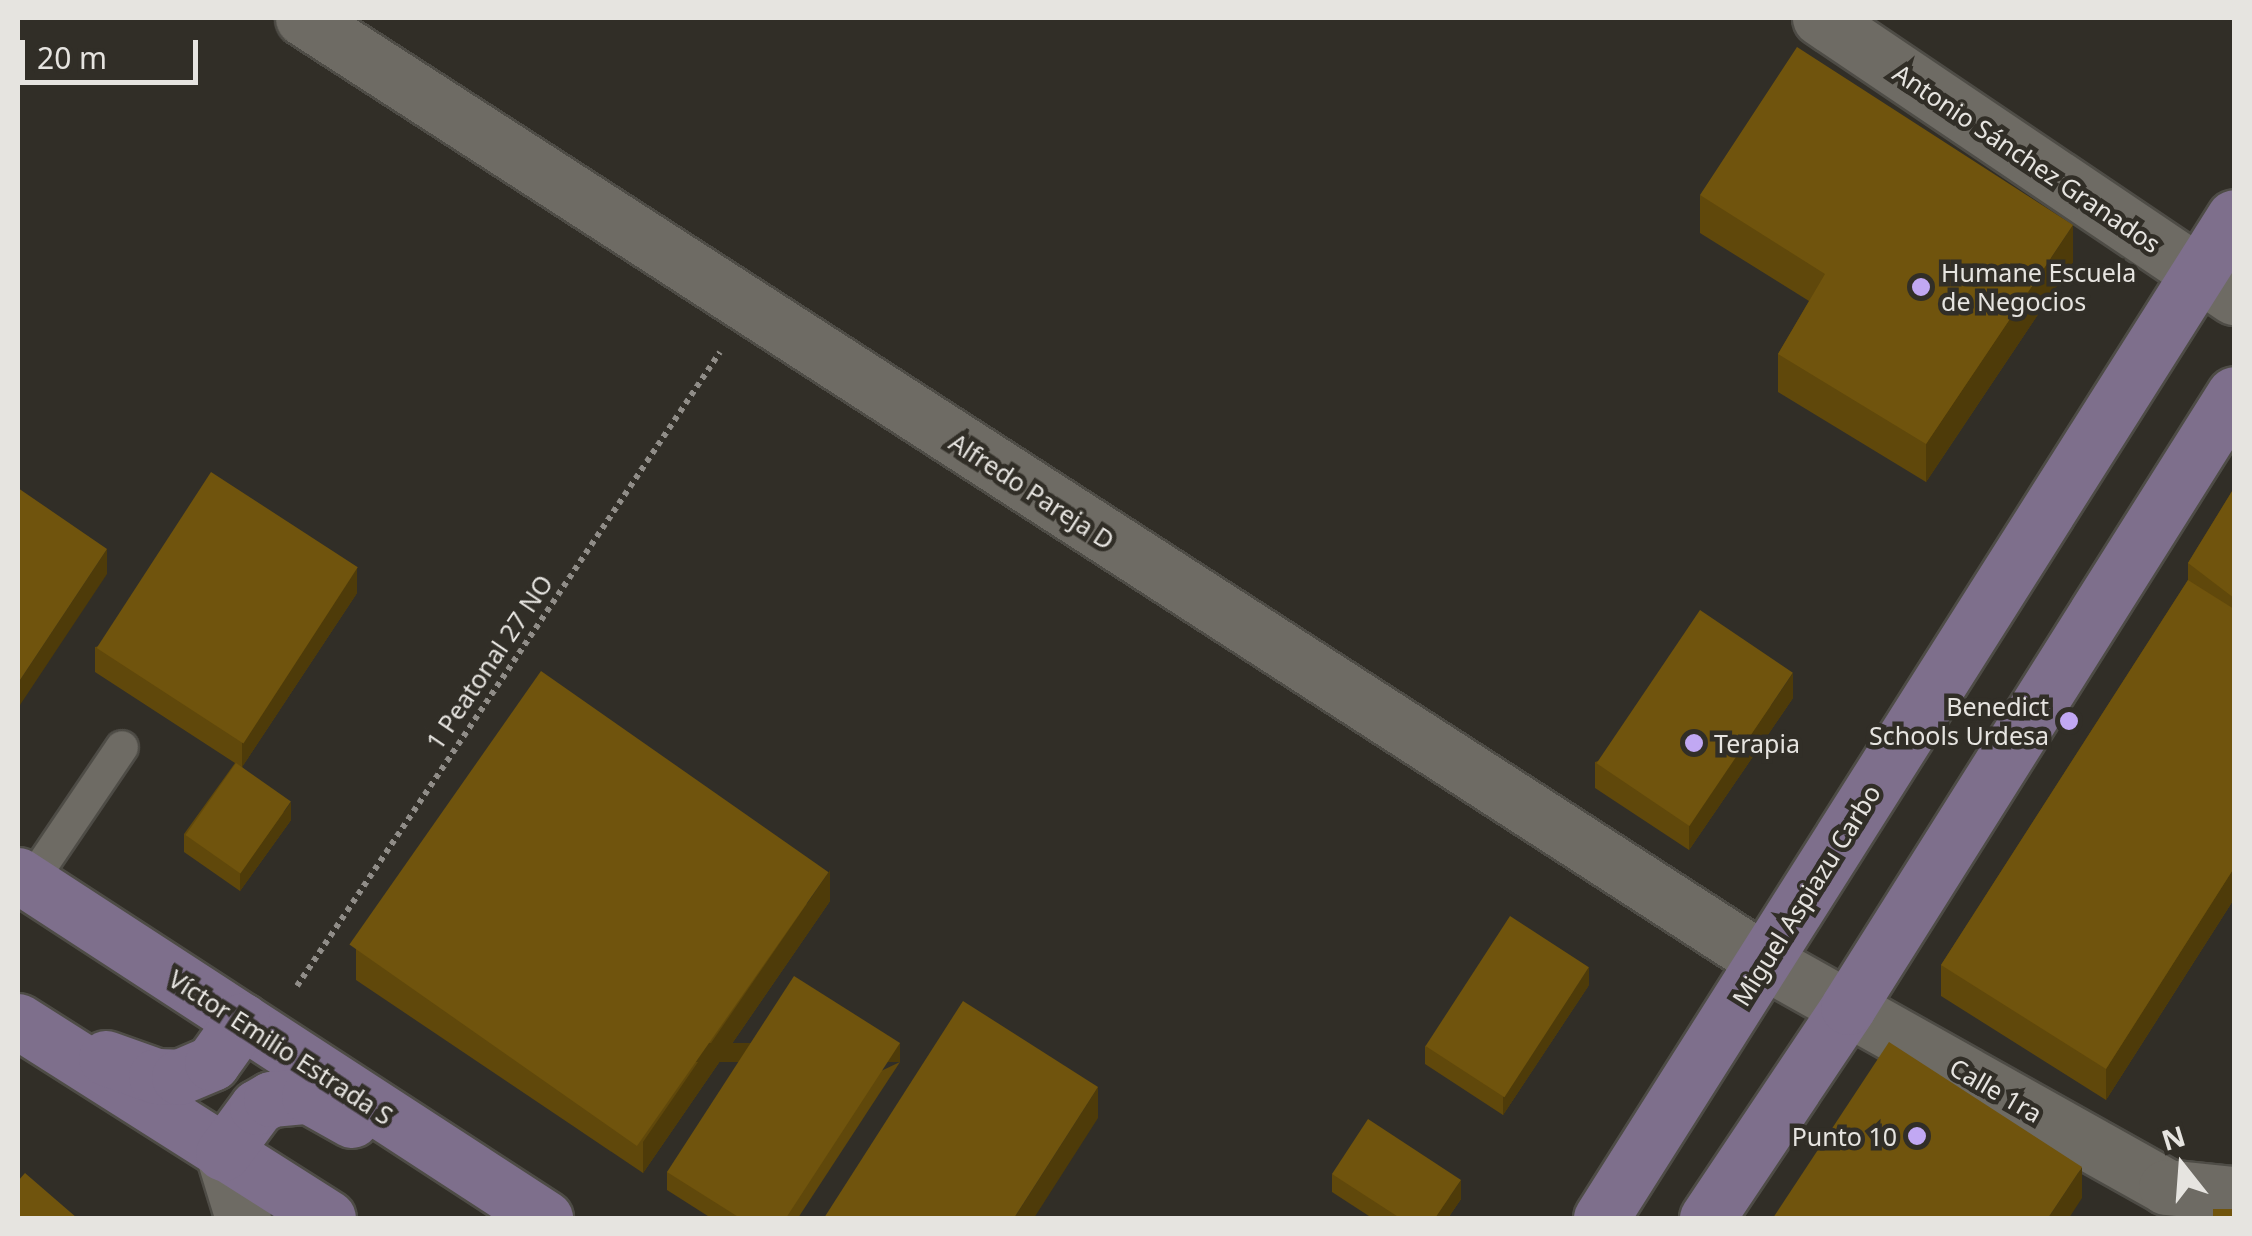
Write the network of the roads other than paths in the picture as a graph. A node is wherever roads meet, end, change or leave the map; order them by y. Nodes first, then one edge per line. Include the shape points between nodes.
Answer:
1 (303, 18) edge
2 (1820, 18) edge
3 (2234, 217) edge
4 (2216, 286) edge
5 (2234, 394) edge
6 (122, 747) dead end
7 (24, 879) edge
8 (1764, 962) junction
9 (1848, 1006) junction
10 (25, 1026) edge
11 (253, 1029) junction
12 (224, 1153) junction
13 (2234, 1194) edge
14 (243, 1218) edge
15 (328, 1218) edge
16 (530, 1218) edge
17 (544, 1218) edge
18 (1601, 1218) edge
19 (1707, 1218) edge

1 - 8 street, Alfredo Pareja D
2 - 4 street, Antonio Sánchez Granados
3 - 4 street, Miguel Aspiazu Carbo
4 - 8 street, Miguel Aspiazu Carbo
5 - 9 street
6 - 7 lane
7 - 11 street, Víctor Emilio Estrada S
8 - 9 street, Calle 1ra
8 - 18 street, Miguel Aspiazu Carbo
9 - 13 street, Calle 1ra via 2166,1187
9 - 19 street
10 - 11 street via 156,1076 179,1077 212,1063
10 - 12 street
11 - 17 street, Víctor Emilio Estrada S
12 - 14 street
12 - 15 street
12 - 16 street via 257,1107 290,1094 309,1096

